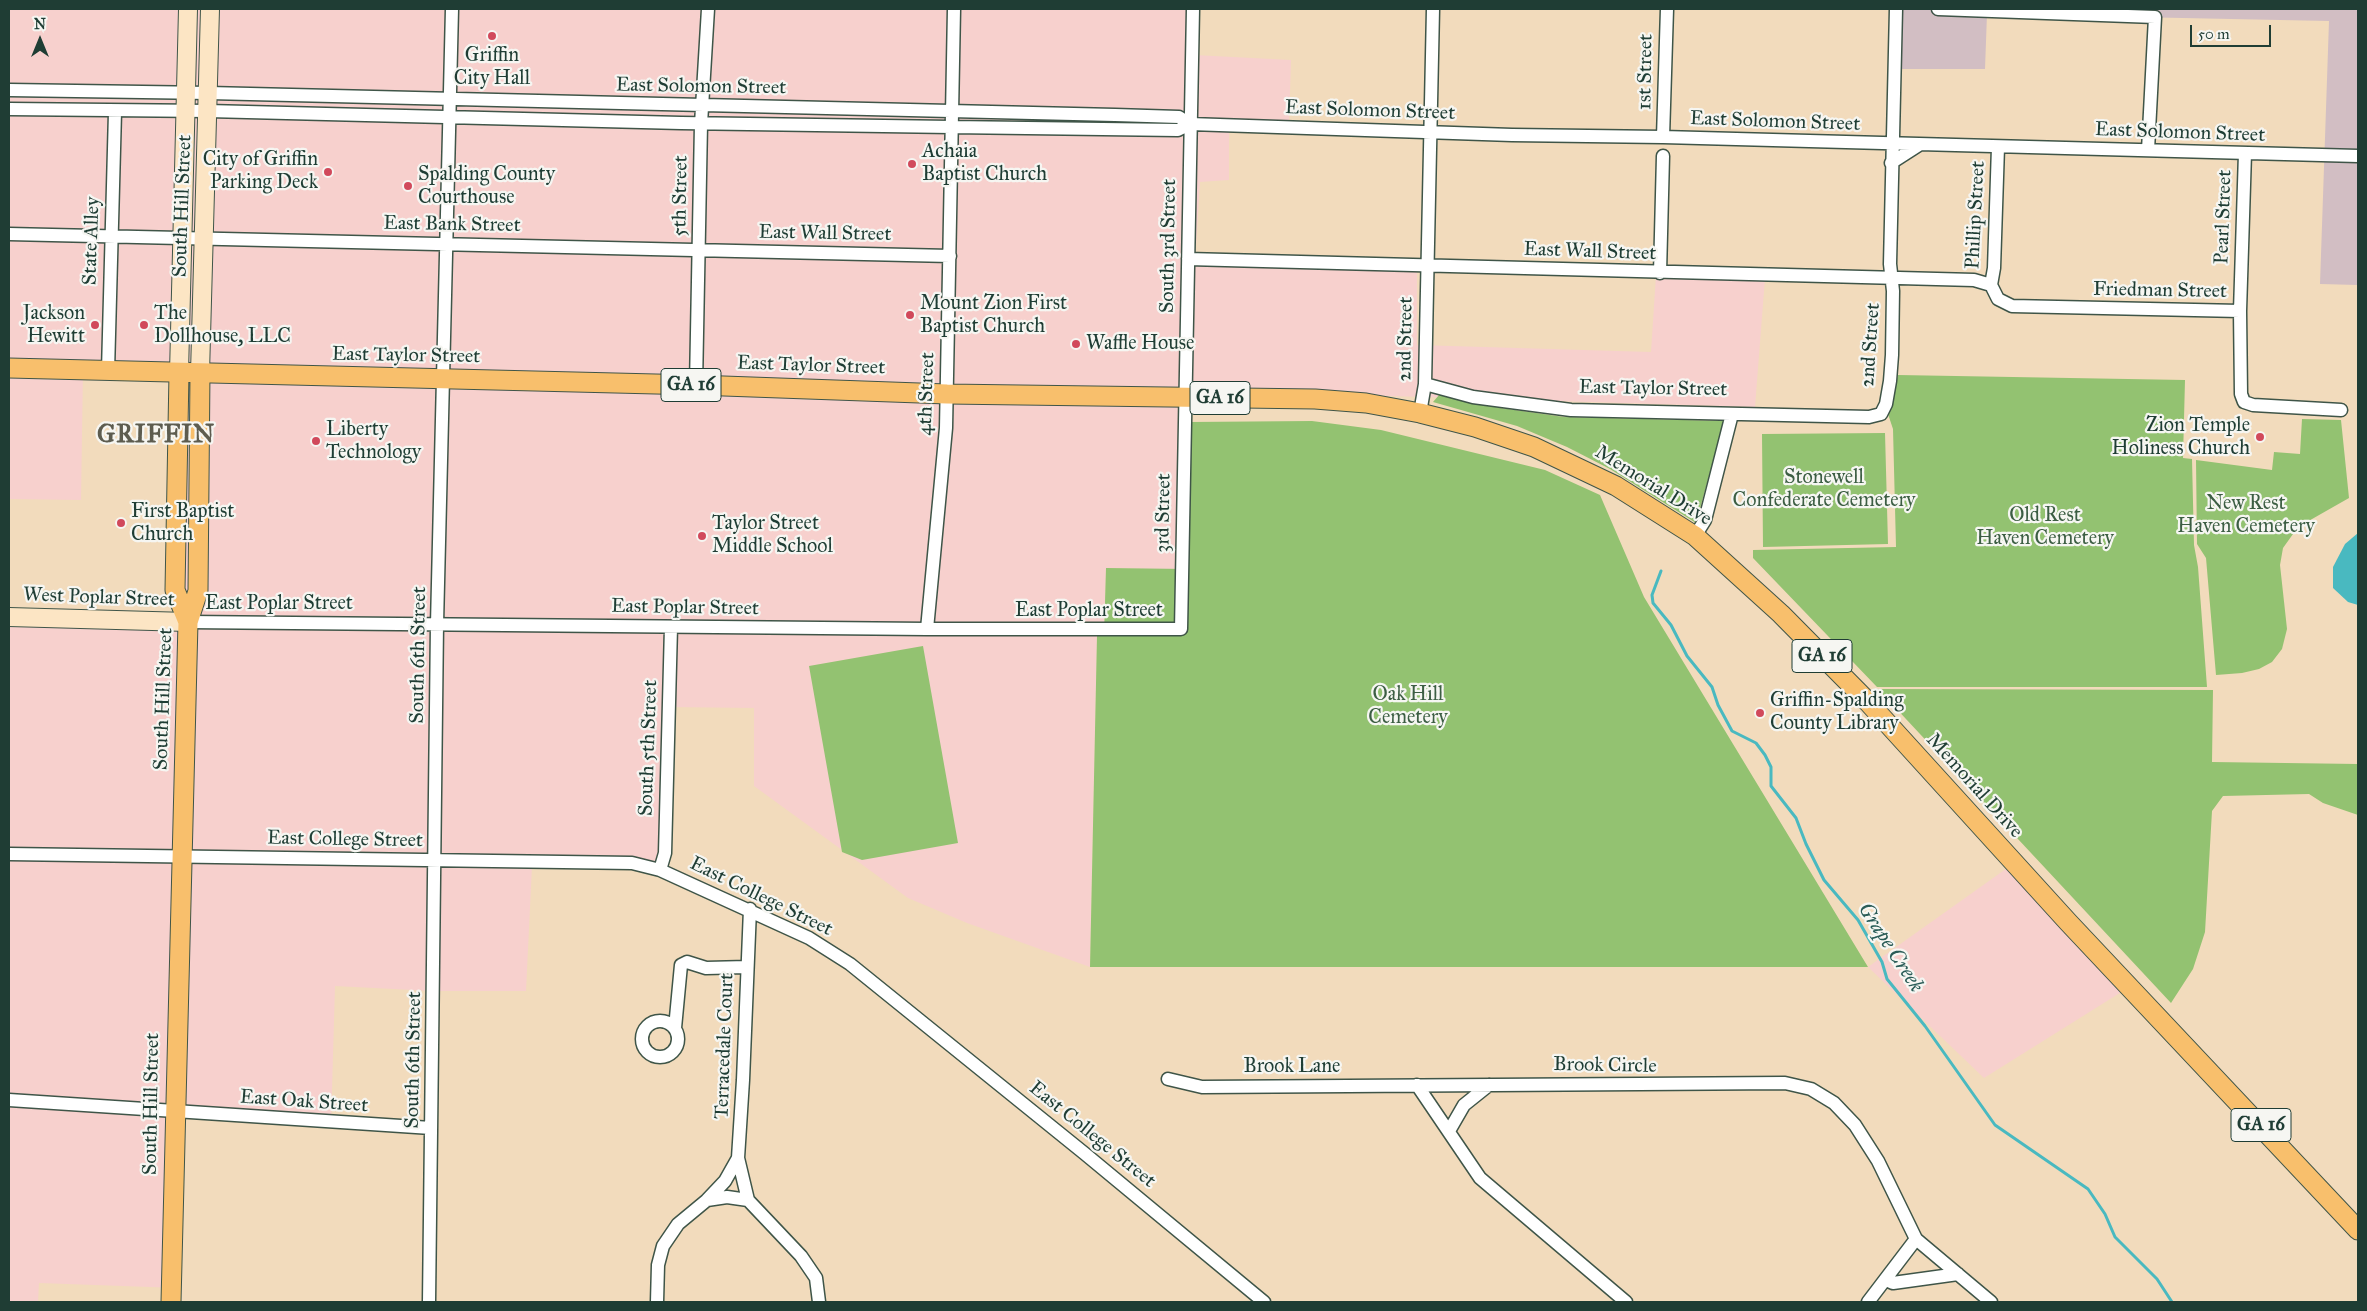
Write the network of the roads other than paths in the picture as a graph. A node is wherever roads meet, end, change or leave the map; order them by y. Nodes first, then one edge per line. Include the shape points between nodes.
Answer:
1 (188, 9) edge
2 (210, 9) edge
3 (452, 9) edge
4 (708, 9) edge
5 (954, 9) edge
6 (1193, 9) edge
7 (1433, 9) edge
8 (1666, 9) edge
9 (1896, 9) edge
10 (1938, 9) edge
11 (9, 90) edge
12 (186, 92) junction
13 (209, 93) junction
14 (450, 99) junction
15 (702, 106) junction
16 (9, 109) edge
17 (186, 111) junction
18 (208, 111) junction
19 (951, 111) junction
20 (115, 112) junction
21 (450, 118) junction
22 (701, 124) junction
23 (1190, 124) junction
24 (951, 127) junction
25 (1429, 132) junction
26 (1663, 137) junction
27 (1891, 145) junction
28 (1919, 145) junction
29 (1998, 147) junction
30 (2148, 150) junction
31 (2245, 153) junction
32 (1663, 156) dead end
33 (2358, 156) edge
34 (1891, 163) junction
35 (9, 234) edge
36 (111, 236) junction
37 (183, 238) junction
38 (205, 239) junction
39 (446, 243) junction
40 (698, 250) junction
41 (950, 256) junction
42 (1188, 258) junction
43 (1426, 266) junction
44 (1660, 272) junction
45 (1892, 278) junction
46 (1991, 285) junction
47 (2240, 311) junction
48 (10, 371) edge
49 (108, 371) junction
50 (178, 373) junction
51 (200, 373) junction
52 (444, 380) junction
53 (1425, 384) junction
54 (696, 385) junction
55 (947, 394) junction
56 (1185, 398) junction
57 (2341, 410) dead end
58 (1420, 413) junction
59 (1732, 414) junction
60 (1881, 414) joint
61 (1695, 536) junction
62 (9, 617) edge
63 (188, 622) junction
64 (438, 624) junction
65 (671, 627) junction
66 (927, 629) junction
67 (1181, 629) joint
68 (9, 854) edge
69 (181, 857) junction
70 (436, 860) junction
71 (660, 870) junction
72 (750, 909) junction
73 (747, 967) junction
74 (675, 1028) dead end
75 (1168, 1079) dead end
76 (1489, 1084) junction
77 (1417, 1085) junction
78 (9, 1100) edge
79 (175, 1112) junction
80 (431, 1128) junction
81 (1449, 1131) junction
82 (738, 1158) junction
83 (707, 1200) junction
84 (748, 1200) junction
85 (2358, 1230) edge
86 (1916, 1239) junction
87 (1958, 1274) junction
88 (1886, 1280) junction
89 (171, 1302) edge
90 (429, 1302) edge
91 (657, 1302) edge
92 (819, 1302) edge
93 (1264, 1302) edge
94 (1626, 1302) edge
95 (1868, 1302) edge
96 (1991, 1302) edge

1 - 12 main road
2 - 13 main road, South Hill Street
3 - 14 street, South 6th Street
4 - 15 street, 5th Street
5 - 19 street, 4th Street
6 - 23 street, South 3rd Street
7 - 25 street, 2nd Street
8 - 26 street, 1st Street
9 - 27 street, 2nd Street
10 - 30 street via 2154,17
11 - 12 street, East Solomon Street
12 - 13 street, East Solomon Street
12 - 17 main road
13 - 14 street, East Solomon Street
13 - 18 main road, South Hill Street
14 - 15 street, East Solomon Street
14 - 21 street, South 6th Street
15 - 19 street, East Solomon Street
15 - 22 street, 5th Street
16 - 20 street, East Solomon Street
17 - 18 street, East Solomon Street
17 - 20 street, East Solomon Street
17 - 37 main road
18 - 21 street, East Solomon Street
18 - 38 main road, South Hill Street
19 - 23 street, East Solomon Street via 1179,118
19 - 24 street, 4th Street
20 - 36 street, State Alley
21 - 22 street, East Solomon Street
21 - 39 street, South 6th Street
22 - 24 street, East Solomon Street
22 - 40 street, 5th Street
23 - 24 street, East Solomon Street via 1178,130
23 - 25 street, East Solomon Street
23 - 42 street, South 3rd Street
24 - 41 street, 4th Street
25 - 26 street, East Solomon Street
25 - 43 street, 2nd Street
26 - 27 street, East Solomon Street
27 - 28 street, East Solomon Street
27 - 34 street, 2nd Street
28 - 29 street, East Solomon Street
28 - 34 street
29 - 30 street, East Solomon Street
29 - 46 street, Phillip Street
30 - 31 street, East Solomon Street
31 - 33 street, East Solomon Street
31 - 47 street, Pearl Street
32 - 44 street
34 - 45 street, 2nd Street
35 - 36 street, East Bank Street
36 - 37 street, East Bank Street
36 - 49 street, State Alley
37 - 38 street, East Bank Street
37 - 50 main road
38 - 39 street, East Bank Street
38 - 51 main road, South Hill Street
39 - 40 street, East Bank Street
39 - 52 street, South 6th Street
40 - 41 street, East Wall Street
40 - 54 street, 5th Street
41 - 55 street, 4th Street
42 - 43 street, East Wall Street
42 - 56 street, South 3rd Street
43 - 44 street, East Wall Street
43 - 53 street, 2nd Street
44 - 45 street, East Wall Street
45 - 46 street, East Wall Street via 1974,280
45 - 60 street, 2nd Street via 1891,372 1886,404
46 - 47 street, Friedman Street via 1998,299 2012,306
47 - 57 street, Friedman Street via 2240,394 2244,402
48 - 49 main road, East Taylor Street
49 - 50 main road, East Taylor Street
50 - 51 main road, East Taylor Street
50 - 63 main road via 175,590
51 - 52 main road, East Taylor Street / GA 16
51 - 63 main road, South Hill Street via 198,591
52 - 54 main road, East Taylor Street / GA 16
52 - 64 street, South 6th Street
53 - 58 street, 2nd Street
53 - 59 street, East Taylor Street via 1473,397 1571,410
54 - 55 main road, East Taylor Street / GA 16
55 - 56 main road, East Taylor Street / GA 16
55 - 66 street, 4th Street
56 - 58 main road, East Taylor Street / GA 16 via 1341,400
56 - 67 street, 3rd Street
58 - 61 main road, Memorial Drive / GA 16 via 1502,436 1565,460 1616,486
59 - 60 street, East Taylor Street via 1868,417
59 - 61 street via 1705,520
61 - 85 main road, Memorial Drive / GA 16 via 1781,614 1868,702 2068,922
62 - 63 main road, West Poplar Street
63 - 64 street, East Poplar Street
63 - 69 main road, South Hill Street
64 - 65 street, East Poplar Street
64 - 70 street, South 6th Street
65 - 66 street, East Poplar Street
65 - 71 street, South 5th Street via 665,852
66 - 67 street, East Poplar Street
68 - 69 street, East College Street
69 - 70 street, East College Street
69 - 79 main road, South Hill Street
70 - 71 street, East College Street via 632,863
70 - 80 street, South 6th Street
71 - 72 street, East College Street
72 - 73 street, Terracedale Court
72 - 93 street, East College Street via 809,938 850,964
73 - 74 street via 706,968 687,962 681,965
73 - 82 street, Terracedale Court
75 - 77 street, Brook Lane via 1202,1087
76 - 77 street, Brook Circle
76 - 81 street via 1464,1105
76 - 86 street, Brook Circle via 1785,1083 1811,1089 1834,1103 1855,1125 1878,1161
77 - 81 street
78 - 79 street, East Oak Street
79 - 80 street, East Oak Street
79 - 89 main road, South Hill Street
80 - 90 street, South 6th Street
81 - 94 street via 1480,1178
82 - 83 street via 725,1181
82 - 84 street, Terracedale Court
83 - 84 street via 727,1197
83 - 91 street via 678,1224 663,1246 658,1265
84 - 92 street via 816,1278
86 - 87 street, Brook Circle
86 - 88 street
87 - 88 street via 1893,1283
87 - 96 street, Brook Circle
88 - 95 street

